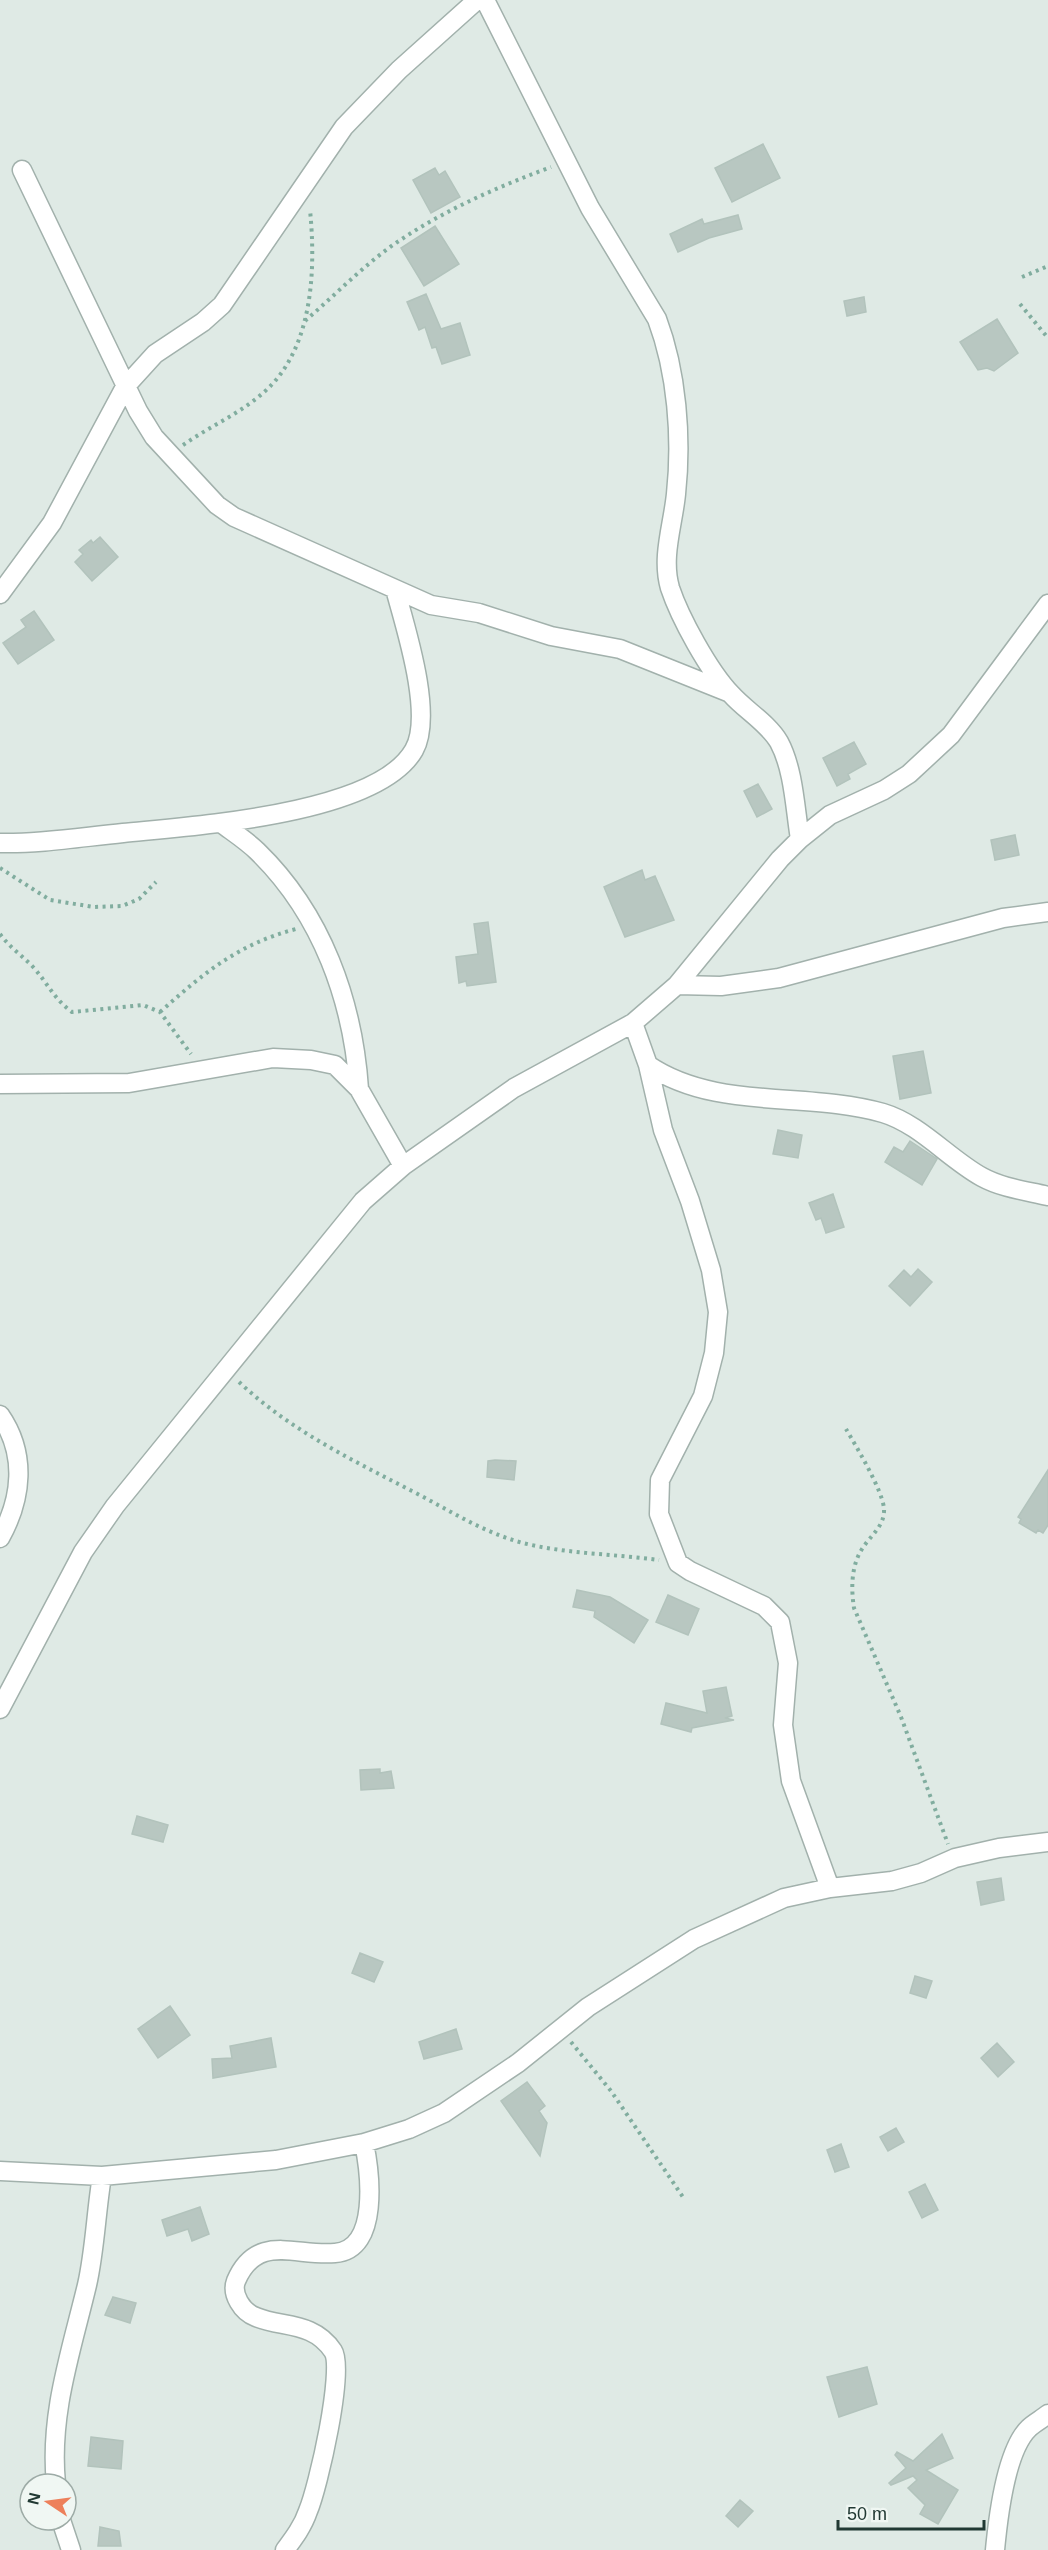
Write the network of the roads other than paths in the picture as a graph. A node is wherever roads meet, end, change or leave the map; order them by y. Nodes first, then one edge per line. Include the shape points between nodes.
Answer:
1 (477, 0) edge
2 (485, 0) edge
3 (22, 170) dead end
4 (125, 387) junction
5 (395, 589) junction
6 (0, 594) edge
7 (1048, 604) edge
8 (730, 693) junction
9 (221, 823) junction
10 (800, 840) junction
11 (0, 843) edge
12 (1048, 912) edge
13 (677, 985) junction
14 (633, 1023) junction
15 (648, 1065) junction
16 (0, 1084) edge
17 (359, 1089) junction
18 (403, 1166) junction
19 (1048, 1196) edge
20 (0, 1415) edge
21 (0, 1538) edge
22 (0, 1709) edge
23 (1048, 1842) edge
24 (830, 1888) junction
25 (364, 2143) junction
26 (0, 2171) edge
27 (102, 2176) junction
28 (1048, 2414) edge
29 (56, 2472) edge
30 (65, 2532) edge
31 (71, 2550) edge
32 (285, 2550) edge
33 (995, 2550) edge

1 - 4 street via 344,127 222,305 155,354
2 - 8 street via 590,208 657,319 664,338 677,418 676,492 666,572 678,608
3 - 4 street
4 - 5 street via 154,437 217,506
4 - 6 street via 52,523
5 - 8 street via 431,605 478,612 551,636 620,649
5 - 9 street via 417,679 421,719 415,749 395,770 358,792 309,807
7 - 10 street via 1014,646 972,710 929,756 884,790 830,815
8 - 10 street via 778,740 789,774
9 - 11 street
9 - 17 street via 257,850 292,891 323,942 340,983 356,1047
10 - 13 street
12 - 13 street via 1003,918 779,978 721,986
13 - 14 street
14 - 15 street
14 - 18 street via 514,1088
15 - 19 street via 680,1084 707,1090 844,1104 885,1114 984,1179
15 - 24 street via 663,1130 711,1270 718,1312 714,1353 703,1396 660,1480 659,1514 678,1563 764,1606 780,1622 788,1663 783,1725 791,1781
16 - 17 street via 129,1083 273,1058 335,1065
17 - 18 street
18 - 22 street via 363,1201 115,1506 83,1552
20 - 21 street via 19,1455 19,1483 12,1516
23 - 24 street via 955,1858 892,1881
24 - 25 street via 784,1898 694,1939 588,2007 518,2063 444,2113 409,2130
25 - 27 street via 276,2160
25 - 32 street via 370,2199 361,2236 352,2248 337,2253 279,2249 255,2255 242,2266 234,2286 238,2302 255,2318 293,2325 314,2335 333,2352 337,2363 317,2484 299,2532
26 - 27 street
27 - 29 street via 87,2284 58,2402
28 - 33 street via 1028,2429 1014,2450
30 - 31 street

